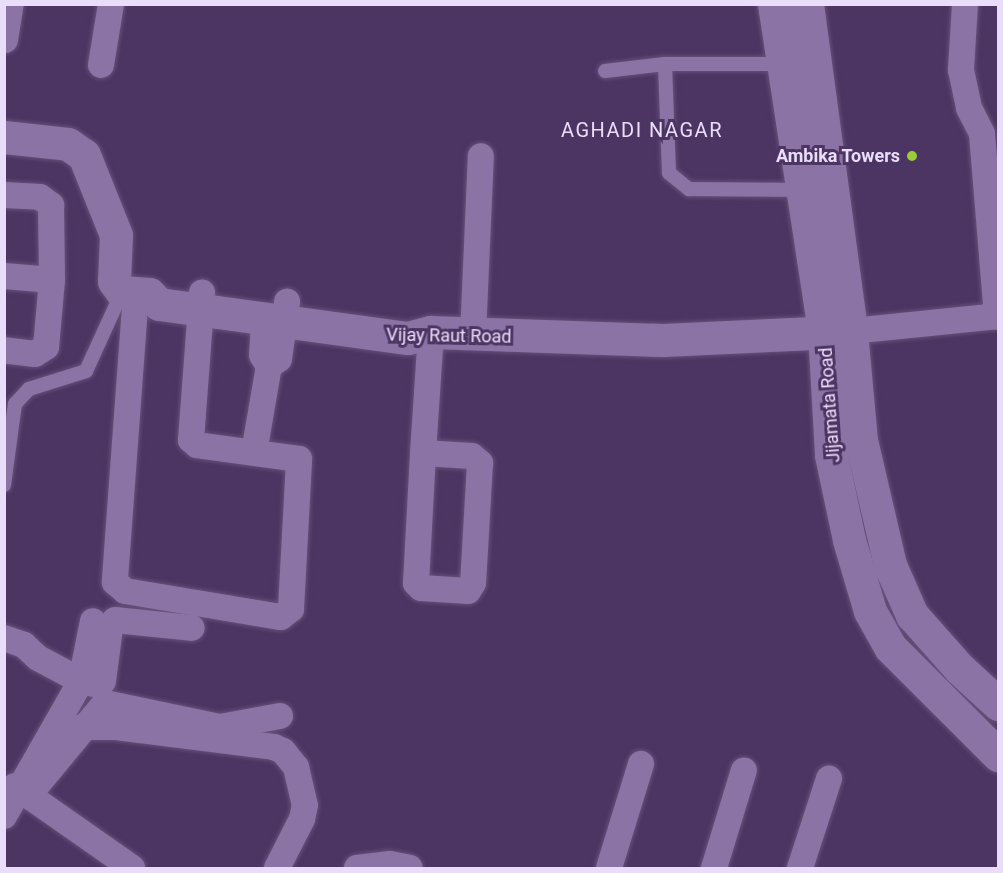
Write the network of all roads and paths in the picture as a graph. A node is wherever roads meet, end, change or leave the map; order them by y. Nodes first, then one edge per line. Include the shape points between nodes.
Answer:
1 (11, 4) edge
2 (111, 4) edge
3 (774, 4) edge
4 (807, 4) edge
5 (965, 4) edge
6 (5, 40) edge
7 (665, 64) junction
8 (783, 64) junction
9 (101, 65) dead end
10 (604, 71) dead end
11 (4, 137) edge
12 (4, 156) edge
13 (481, 156) dead end
14 (85, 172) junction
15 (802, 190) junction
16 (4, 195) edge
17 (4, 276) edge
18 (52, 280) junction
19 (136, 293) junction
20 (204, 305) junction
21 (278, 315) junction
22 (998, 316) edge
23 (838, 331) junction
24 (431, 332) junction
25 (473, 336) junction
26 (4, 351) edge
27 (423, 453) junction
28 (4, 485) edge
29 (93, 621) dead end
30 (192, 628) dead end
31 (4, 638) edge
32 (81, 681) junction
33 (999, 704) edge
34 (280, 716) dead end
35 (82, 727) junction
36 (999, 755) edge
37 (641, 764) dead end
38 (744, 770) dead end
39 (829, 779) dead end
40 (17, 788) edge
41 (4, 816) edge
42 (132, 868) edge
43 (277, 868) edge
44 (357, 868) edge
45 (410, 868) edge
46 (609, 868) edge
47 (714, 868) edge
48 (800, 868) edge

1 - 6 street
2 - 9 street
3 - 8 street, Jijamata Road
4 - 23 street, Jijamata Road
5 - 22 street via 961,69 969,108 982,134
7 - 8 lane
7 - 10 lane
7 - 15 lane via 666,151 669,173 678,183 688,189
8 - 15 street, Jijamata Road
11 - 14 street via 68,144 84,154
12 - 14 street via 50,162
13 - 25 street
14 - 19 street via 116,235 111,274
15 - 23 street, Jijamata Road
16 - 18 street via 40,196 51,205
17 - 18 street
18 - 26 street via 46,347 35,354
19 - 20 street, Vijay Raut Road via 159,304
19 - 20 street via 115,582 125,591 280,617 291,609 299,459 196,445 191,440
19 - 28 lane via 86,371 29,389 15,404
20 - 21 street, Vijay Raut Road
20 - 21 street via 202,432 258,441 269,366 279,358
21 - 24 street, Vijay Raut Road via 408,338
22 - 23 street
23 - 25 street, Vijay Raut Road via 663,340
23 - 33 street, Jijamata Road via 890,565 912,615 960,669
23 - 36 street, Jijamata Road via 831,454 849,540 870,611 890,647
24 - 25 street, Vijay Raut Road
24 - 27 street
27 - 27 street via 472,456 480,463 473,583 468,591 421,588 416,583
29 - 32 street
30 - 32 street via 118,619 110,628 102,683
31 - 32 street via 24,645 38,658
32 - 40 street
34 - 35 street via 220,727 109,702 99,707
35 - 40 street
35 - 43 street via 274,747 283,752 296,767 305,805
37 - 46 street
38 - 47 street
39 - 48 street
40 - 41 street
40 - 42 street
44 - 45 street via 390,864

